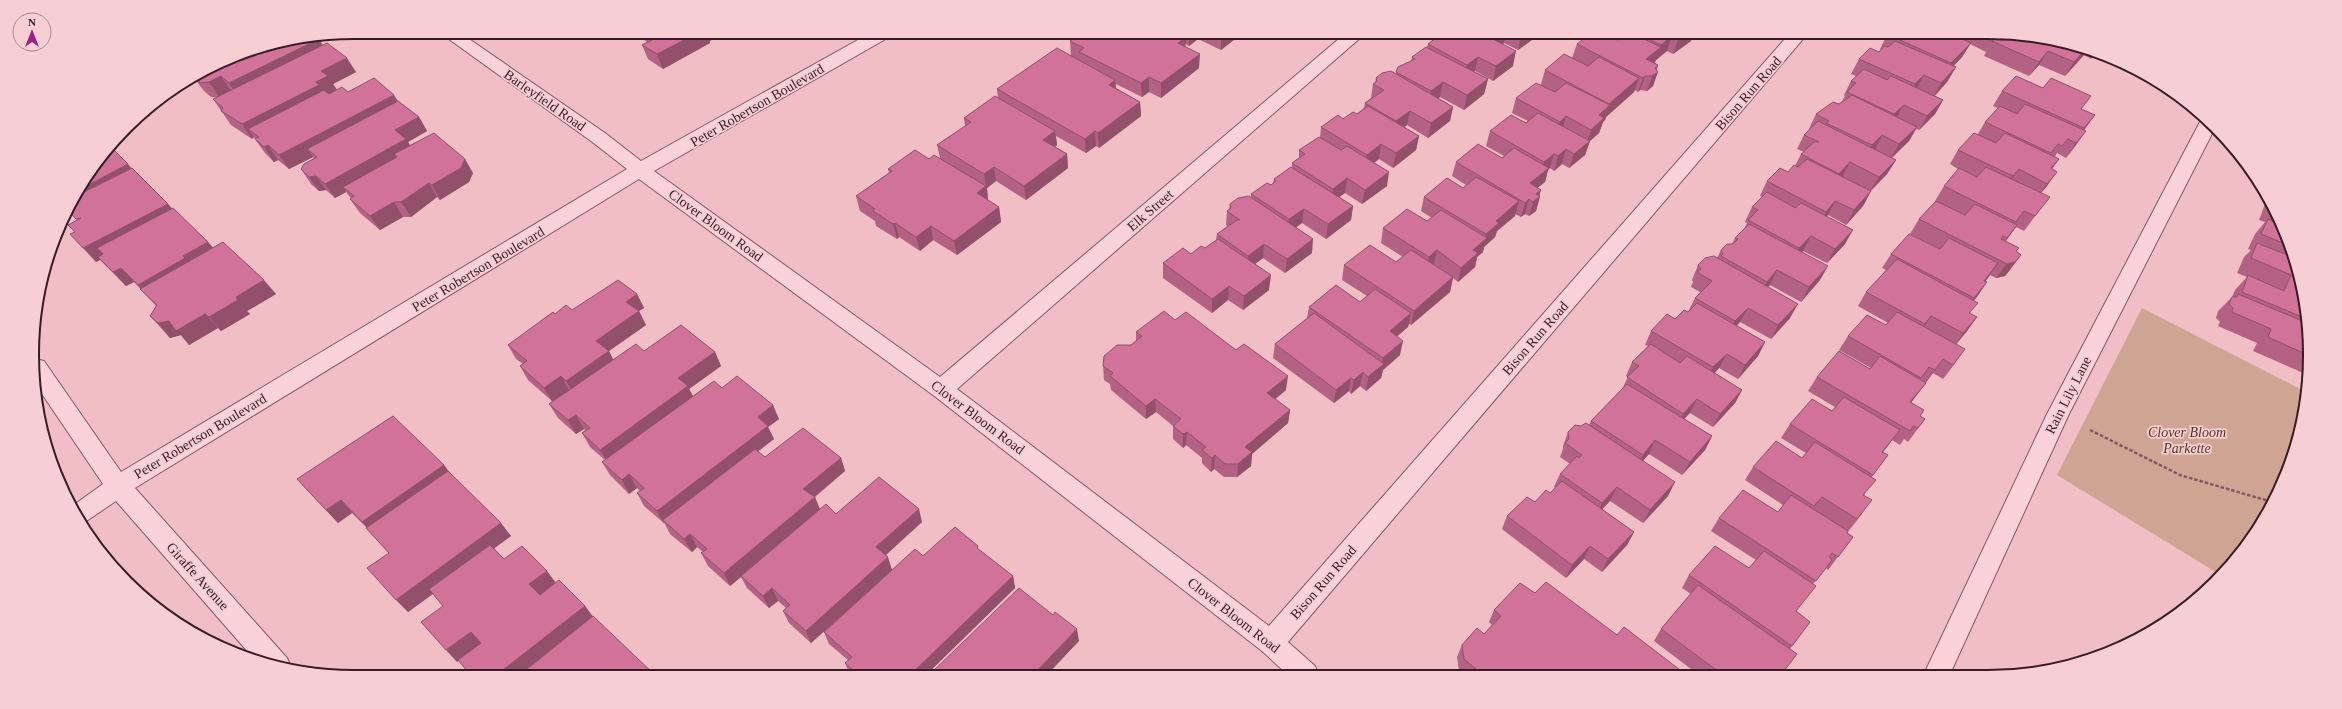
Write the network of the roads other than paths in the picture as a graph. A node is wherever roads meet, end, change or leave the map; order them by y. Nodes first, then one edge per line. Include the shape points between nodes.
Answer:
1 (458, 39) edge
2 (873, 39) edge
3 (1350, 39) edge
4 (1794, 39) edge
5 (2206, 126) edge
6 (640, 170) junction
7 (40, 373) edge
8 (941, 389) junction
9 (118, 486) junction
10 (81, 513) edge
11 (1271, 643) junction
12 (271, 658) edge
13 (1301, 670) edge
14 (1939, 670) edge

1 - 6 street, Barleyfield Road via 598,137
2 - 6 street, Peter Robertson Boulevard
3 - 8 street, Elk Street
4 - 11 street, Bison Run Road
5 - 14 street, Rain Lily Lane via 2058,414
6 - 8 street, Clover Bloom Road
6 - 9 street, Peter Robertson Boulevard
7 - 9 street, Giraffe Avenue
8 - 11 street, Clover Bloom Road
9 - 10 street, Peter Robertson Boulevard
9 - 12 street, Giraffe Avenue
11 - 13 street, Clover Bloom Road

